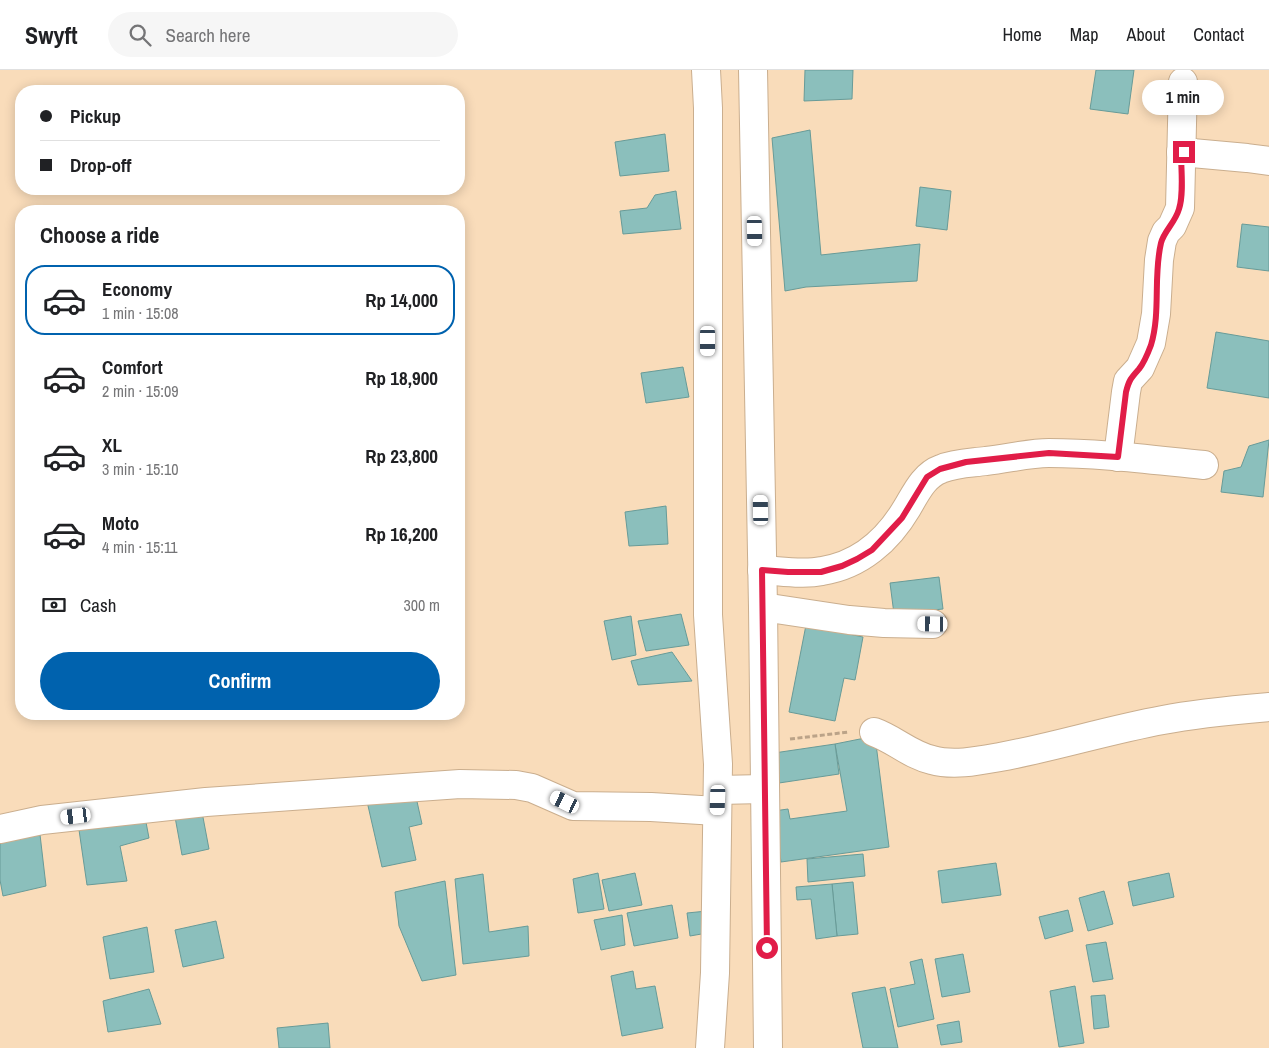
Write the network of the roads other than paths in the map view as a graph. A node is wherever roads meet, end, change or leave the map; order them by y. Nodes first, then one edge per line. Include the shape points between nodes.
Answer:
1 (706, 70) edge
2 (753, 70) edge
3 (1183, 82) dead end
4 (1181, 152) junction
5 (1269, 162) edge
6 (1118, 457) junction
7 (1204, 466) dead end
8 (762, 570) junction
9 (763, 607) junction
10 (933, 624) dead end
11 (1269, 707) edge
12 (874, 732) road end
13 (762, 789) junction
14 (719, 797) junction
15 (0, 829) edge
16 (710, 1048) edge
17 (768, 1048) edge

1 - 14 street via 708,615
2 - 8 street
3 - 4 street
4 - 5 street
4 - 6 street via 1180,208 1162,241 1151,344 1140,368 1128,381
6 - 7 street
6 - 8 street via 1049,453 966,462 940,469 927,477 902,518 872,550 857,559 821,572
8 - 9 street
9 - 10 street via 849,620
9 - 13 street
11 - 12 street via 1164,720 975,761 931,760
13 - 14 street
13 - 17 street
14 - 15 street via 651,807 573,806 532,788 460,784 206,802 42,820
14 - 16 street

